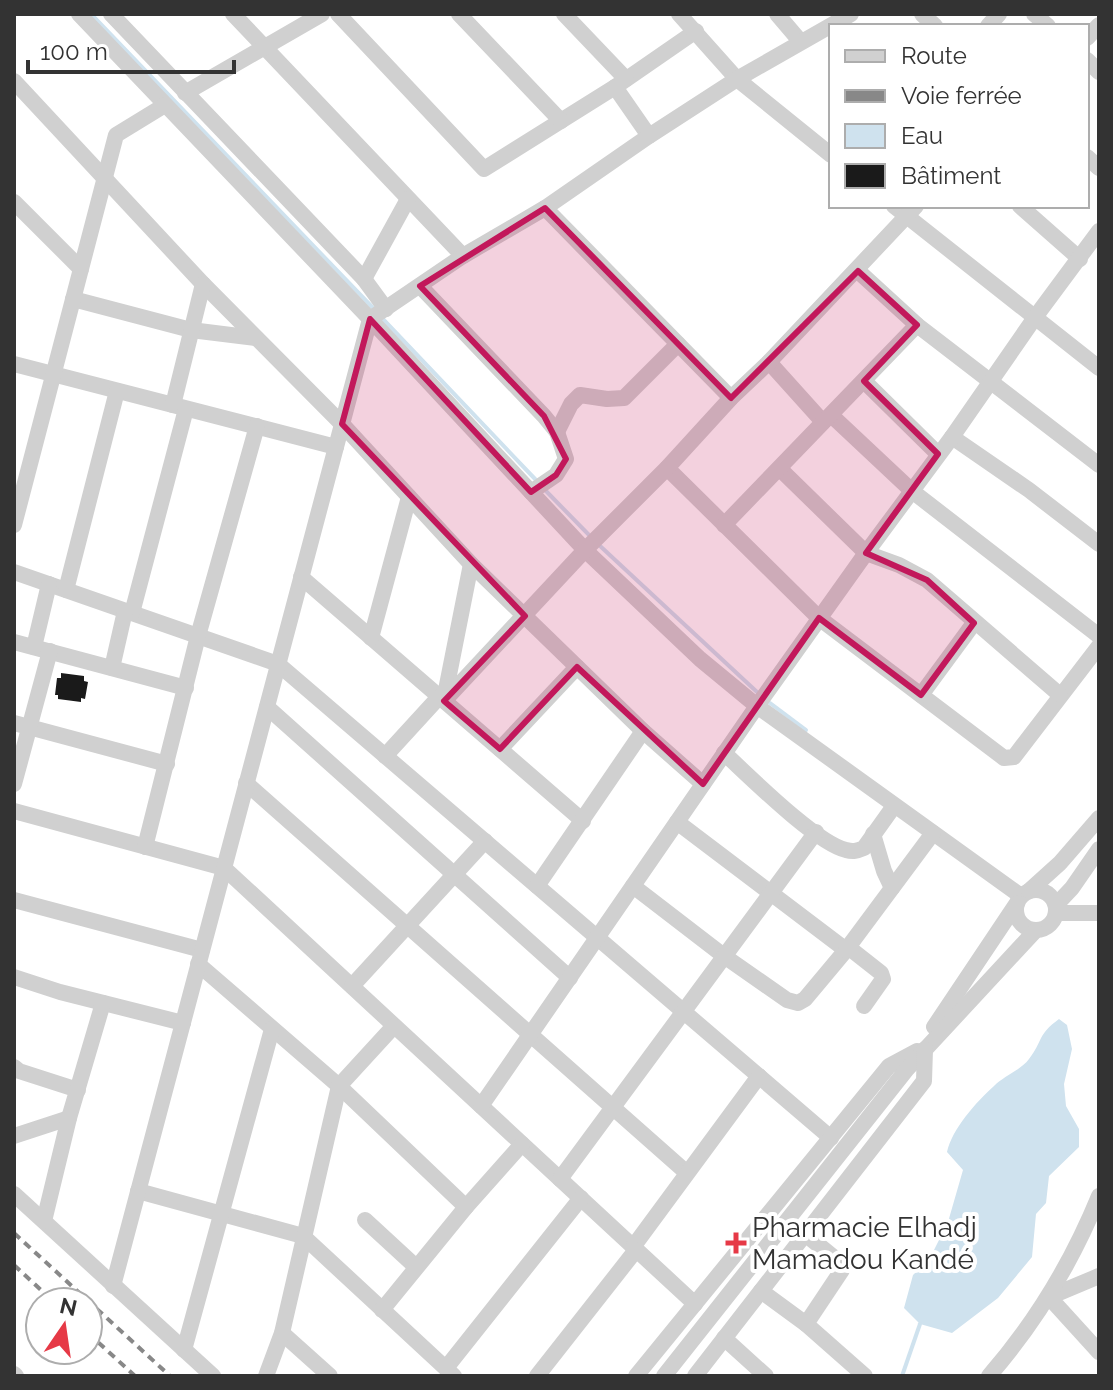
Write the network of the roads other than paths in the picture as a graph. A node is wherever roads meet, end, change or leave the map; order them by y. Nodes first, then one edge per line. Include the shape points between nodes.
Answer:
1 (79, 14) edge
2 (111, 14) edge
3 (233, 14) edge
4 (322, 14) edge
5 (338, 14) edge
6 (459, 14) edge
7 (564, 14) edge
8 (679, 14) edge
9 (777, 14) edge
10 (829, 27) edge
11 (696, 31) junction
12 (800, 41) junction
13 (266, 48) junction
14 (737, 79) junction
15 (14, 81) edge
16 (621, 83) junction
17 (185, 93) junction
18 (165, 105) junction
19 (561, 121) junction
20 (649, 136) junction
21 (829, 153) edge
22 (104, 180) junction
23 (408, 199) junction
24 (14, 202) edge
25 (545, 208) junction
26 (1022, 208) edge
27 (906, 209) edge
28 (1099, 231) edge
29 (463, 256) junction
30 (1080, 259) junction
31 (81, 269) junction
32 (858, 271) junction
33 (364, 279) junction
34 (203, 284) junction
35 (420, 286) junction
36 (73, 299) junction
37 (386, 309) junction
38 (1036, 316) junction
39 (370, 319) junction
40 (917, 325) junction
41 (191, 330) junction
42 (256, 338) junction
43 (678, 344) junction
44 (769, 362) junction
45 (14, 364) edge
46 (1099, 368) edge
47 (53, 375) junction
48 (864, 381) junction
49 (992, 381) junction
50 (117, 391) junction
51 (731, 398) junction
52 (180, 407) junction
53 (827, 418) junction
54 (342, 424) junction
55 (257, 426) junction
56 (557, 432) junction
57 (952, 437) junction
58 (336, 447) junction
59 (938, 454) junction
60 (1099, 465) edge
61 (667, 468) junction
62 (780, 469) junction
63 (912, 491) junction
64 (531, 492) junction
65 (409, 497) junction
66 (14, 525) edge
67 (724, 525) junction
68 (1099, 544) edge
69 (585, 550) junction
70 (866, 553) junction
71 (471, 564) junction
72 (14, 572) edge
73 (301, 577) junction
74 (49, 584) junction
75 (66, 590) junction
76 (129, 612) junction
77 (525, 616) junction
78 (819, 618) junction
79 (974, 623) junction
80 (198, 636) junction
81 (1099, 636) edge
82 (371, 638) junction
83 (14, 642) edge
84 (1099, 646) edge
85 (42, 649) junction
86 (278, 664) junction
87 (577, 667) junction
88 (112, 668) junction
89 (186, 688) junction
90 (921, 695) junction
91 (1060, 695) junction
92 (442, 699) junction
93 (757, 706) junction
94 (267, 707) junction
95 (22, 725) edge
96 (643, 731) junction
97 (500, 749) junction
98 (724, 753) junction
99 (385, 756) junction
100 (167, 764) junction
101 (246, 783) junction
102 (14, 784) edge
103 (703, 784) junction
104 (894, 806) junction
105 (14, 811) edge
106 (1099, 818) edge
107 (583, 821) junction
108 (677, 822) junction
109 (816, 832) junction
110 (933, 833) junction
111 (873, 834) junction
112 (485, 841) junction
113 (145, 847) junction
114 (1099, 849) edge
115 (224, 868) junction
116 (454, 874) junction
117 (537, 886) junction
118 (633, 886) junction
119 (892, 888) junction
120 (770, 893) junction
121 (1022, 897) junction
122 (14, 900) edge
123 (1056, 909) junction
124 (1099, 913) edge
125 (407, 926) junction
126 (1035, 931) junction
127 (597, 938) junction
128 (847, 948) junction
129 (724, 956) junction
130 (200, 957) junction
131 (14, 977) edge
132 (570, 978) junction
133 (352, 986) junction
134 (103, 1003) junction
135 (864, 1006) dead end
136 (683, 1011) junction
137 (183, 1023) junction
138 (394, 1026) junction
139 (272, 1029) junction
140 (530, 1035) junction
141 (922, 1050) junction
142 (14, 1067) edge
143 (759, 1076) junction
144 (339, 1086) junction
145 (78, 1090) junction
146 (481, 1106) junction
147 (613, 1108) junction
148 (69, 1118) junction
149 (14, 1136) edge
150 (831, 1138) junction
151 (522, 1144) junction
152 (687, 1173) junction
153 (560, 1179) junction
154 (138, 1191) junction
155 (14, 1194) edge
156 (1099, 1196) edge
157 (581, 1198) junction
158 (466, 1207) junction
159 (221, 1214) junction
160 (365, 1220) dead end
161 (44, 1221) junction
162 (805, 1234) junction
163 (303, 1236) junction
164 (635, 1248) junction
165 (416, 1267) junction
166 (1099, 1276) edge
167 (113, 1286) junction
168 (761, 1291) junction
169 (1049, 1297) junction
170 (695, 1304) junction
171 (382, 1310) junction
172 (806, 1324) junction
173 (282, 1333) junction
174 (724, 1338) junction
175 (184, 1350) junction
176 (1099, 1352) edge
177 (450, 1372) edge
178 (997, 1373) edge
179 (213, 1376) edge
180 (266, 1376) edge
181 (330, 1376) edge
182 (537, 1376) edge
183 (636, 1376) edge
184 (664, 1376) edge
185 (695, 1376) edge
186 (766, 1376) edge
187 (865, 1376) edge

1 - 18 street
2 - 17 street
3 - 13 street
4 - 13 street
5 - 19 street via 484,169
6 - 19 street
7 - 16 street
8 - 11 street
9 - 12 street
10 - 12 street
11 - 14 street
11 - 16 street
12 - 14 street
13 - 17 street
13 - 23 street
14 - 20 street
14 - 21 street
15 - 22 street
16 - 19 street
16 - 20 street
17 - 33 street
18 - 22 street via 116,135
18 - 39 street
20 - 25 street
22 - 31 street
22 - 34 street
23 - 29 street
23 - 33 street
24 - 31 street
25 - 29 street
25 - 43 street
26 - 30 street
27 - 32 street
27 - 38 street
28 - 30 street
29 - 35 street
30 - 38 street
31 - 36 street
32 - 40 street
32 - 44 street
33 - 37 street
34 - 41 street
34 - 42 street
35 - 37 street
35 - 56 street
36 - 41 street
36 - 47 street
37 - 39 street
38 - 46 street
38 - 49 street
39 - 54 street
39 - 64 street
40 - 48 street
40 - 49 street
41 - 42 street
41 - 52 street
42 - 54 street
43 - 51 street
43 - 56 street via 624,398 580,395
44 - 51 street
44 - 53 street
45 - 47 street
47 - 50 street
47 - 66 street
48 - 53 street
48 - 59 street
49 - 57 street
49 - 60 street
50 - 52 street
50 - 75 street
51 - 61 street
52 - 55 street
52 - 76 street
53 - 62 street
53 - 63 street
54 - 58 street
54 - 65 street
55 - 58 street
55 - 80 street
56 - 64 street via 566,459 556,475
57 - 59 street
57 - 68 street
58 - 73 street
59 - 63 street
61 - 67 street
61 - 69 street
62 - 67 street
62 - 70 street
63 - 70 street
63 - 81 street
64 - 69 street
65 - 71 street
65 - 82 street
67 - 78 street
69 - 77 street
69 - 93 street
70 - 78 street
70 - 79 street via 927,580
71 - 77 street
71 - 92 street
72 - 74 street
73 - 82 street
73 - 86 street
74 - 75 street
74 - 85 street
75 - 76 street
76 - 80 street
76 - 88 street
77 - 87 street
77 - 92 street
78 - 90 street
78 - 93 street
79 - 90 street
79 - 91 street
80 - 86 street
80 - 89 street
82 - 92 street
83 - 85 street
84 - 91 street
85 - 88 street
85 - 95 street
86 - 94 street
86 - 99 street
87 - 96 street
87 - 97 street
88 - 89 street
89 - 100 street
90 - 91 street via 1009,759
92 - 97 street
92 - 99 street
93 - 98 street
93 - 104 street
94 - 101 street
94 - 116 street
95 - 100 street
95 - 102 street
96 - 103 street
96 - 107 street
97 - 107 street
98 - 103 street
98 - 109 street
99 - 112 street
100 - 113 street
101 - 115 street
101 - 125 street
103 - 108 street
104 - 110 street
104 - 111 street
105 - 113 street
106 - 121 street
107 - 117 street
108 - 118 street
108 - 120 street
109 - 111 street via 848,851 864,848
109 - 120 street
110 - 119 street
110 - 121 street
111 - 119 street
112 - 116 street
112 - 117 street
113 - 115 street
114 - 123 street
115 - 130 street
115 - 133 street
116 - 125 street
116 - 132 street
117 - 127 street
118 - 127 street
118 - 129 street
119 - 128 street
120 - 128 street
120 - 129 street
121 - 123 street via 1042,891
121 - 126 street via 1018,919
121 - 141 street
122 - 130 street
123 - 124 street
123 - 126 street via 1050,925
125 - 133 street
125 - 140 street
126 - 141 street
127 - 132 street
127 - 136 street
128 - 129 street via 798,1003
128 - 135 street via 883,979
129 - 136 street
130 - 137 street
130 - 139 street
131 - 134 street
132 - 140 street
133 - 138 street
134 - 137 street
134 - 145 street
136 - 143 street
136 - 147 street
137 - 154 street
138 - 144 street
138 - 146 street
139 - 144 street
139 - 159 street
140 - 146 street
140 - 147 street
141 - 150 street via 889,1066
141 - 162 street via 924,1081
141 - 184 street
142 - 145 street
143 - 150 street
143 - 152 street
144 - 158 street
144 - 163 street
145 - 148 street
146 - 151 street
147 - 152 street
147 - 153 street
148 - 149 street
148 - 161 street
150 - 170 street
151 - 153 street
151 - 158 street
152 - 164 street
153 - 157 street
154 - 159 street
154 - 167 street
155 - 161 street
156 - 169 street
157 - 164 street
157 - 177 street
158 - 165 street
159 - 163 street
159 - 175 street
160 - 165 street
161 - 167 street
162 - 168 street
162 - 172 street via 842,1270
163 - 171 street
163 - 173 street
164 - 170 street
164 - 182 street
165 - 171 street
166 - 169 street
167 - 175 street
168 - 172 street
168 - 174 street
169 - 176 street
169 - 178 street
170 - 183 street
171 - 177 street
172 - 187 street
173 - 180 street
173 - 181 street
174 - 185 street
174 - 186 street
175 - 179 street

